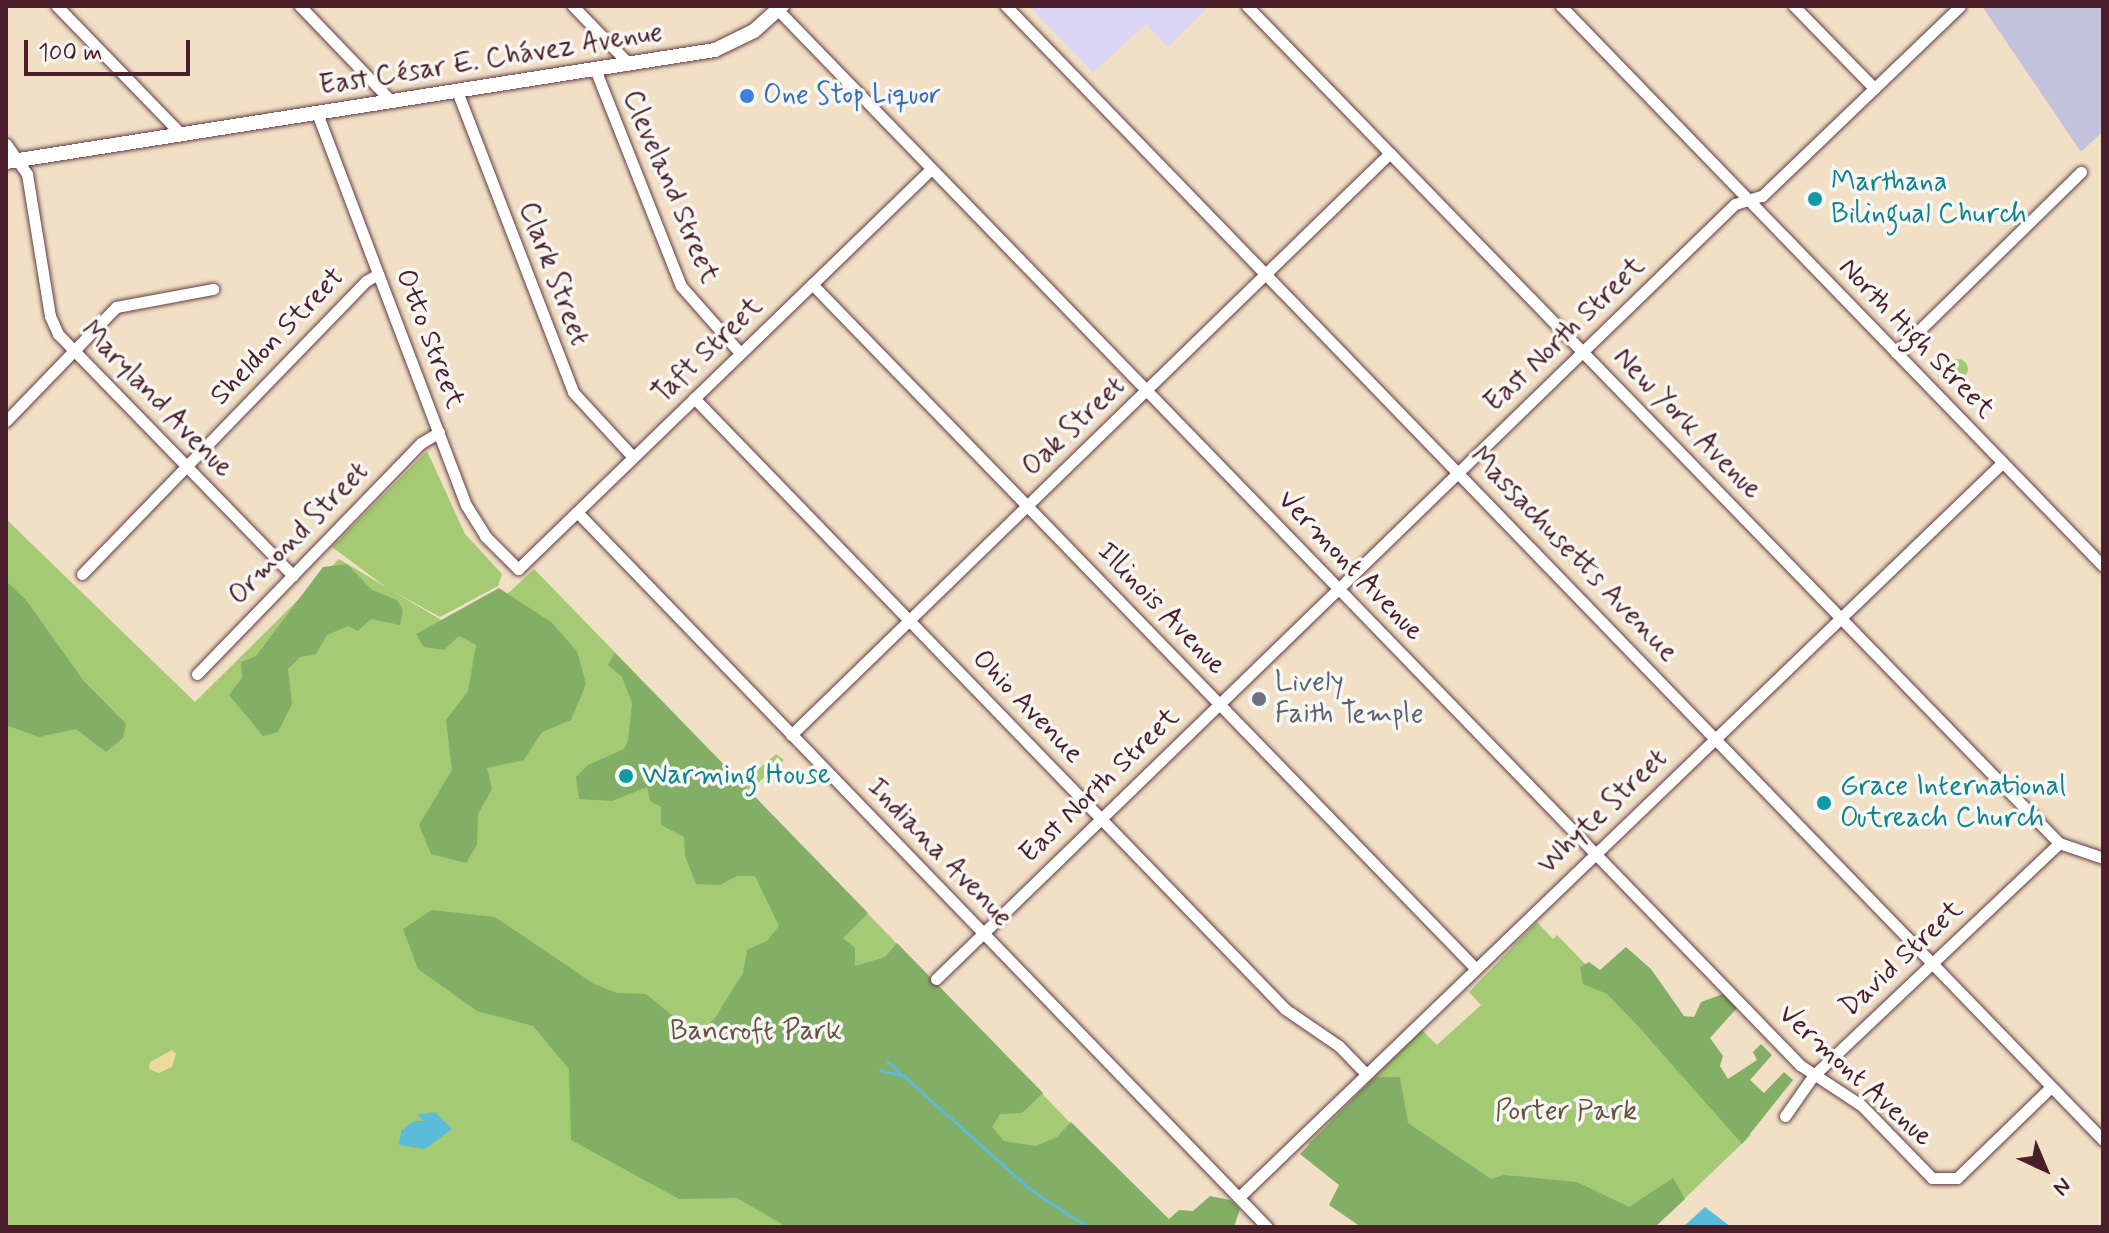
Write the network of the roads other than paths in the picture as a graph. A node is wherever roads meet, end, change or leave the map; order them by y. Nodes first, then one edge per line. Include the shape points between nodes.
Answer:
1 (57, 6) edge
2 (300, 6) edge
3 (573, 6) edge
4 (1006, 6) edge
5 (1247, 6) edge
6 (1561, 6) edge
7 (1794, 6) edge
8 (1960, 6) edge
9 (780, 8) edge
10 (629, 64) junction
11 (595, 69) junction
12 (1874, 88) junction
13 (457, 91) junction
14 (391, 101) junction
15 (317, 113) junction
16 (181, 134) junction
17 (6, 144) edge
18 (1390, 153) junction
19 (22, 160) junction
20 (6, 162) edge
21 (931, 169) junction
22 (2081, 172) dead end
23 (1749, 201) junction
24 (378, 274) junction
25 (1266, 274) junction
26 (812, 284) junction
27 (213, 289) dead end
28 (74, 351) junction
29 (1583, 352) junction
30 (740, 353) junction
31 (1896, 353) junction
32 (1146, 390) junction
33 (694, 398) junction
34 (6, 421) edge
35 (439, 432) junction
36 (633, 457) junction
37 (2002, 463) junction
38 (186, 465) junction
39 (1458, 472) junction
40 (1026, 506) junction
41 (577, 512) junction
42 (2103, 566) edge
43 (518, 569) joint
44 (82, 574) dead end
45 (293, 576) junction
46 (1338, 588) junction
47 (1840, 618) junction
48 (909, 620) junction
49 (197, 674) dead end
50 (1220, 704) junction
51 (791, 735) junction
52 (1715, 737) junction
53 (1102, 818) junction
54 (2059, 843) junction
55 (1594, 853) junction
56 (2103, 858) edge
57 (983, 933) junction
58 (1933, 963) junction
59 (1475, 968) junction
60 (936, 979) dead end
61 (1366, 1074) junction
62 (1813, 1076) junction
63 (2050, 1088) junction
64 (1785, 1116) dead end
65 (2103, 1140) edge
66 (1239, 1197) junction
67 (1267, 1227) edge

1 - 16 street
2 - 14 street
3 - 10 street, Cleveland Street
4 - 25 street, Massachusetts Avenue
5 - 18 street, New York Avenue
6 - 23 street, North High Street
7 - 12 street
8 - 12 street, East North Street
9 - 10 street, East César E. Chávez Avenue via 754,31 715,50
9 - 21 street, Vermont Avenue
10 - 11 street, East César E. Chávez Avenue
11 - 13 street, East César E. Chávez Avenue
11 - 30 street, Cleveland Street via 681,286
12 - 23 street, East North Street via 1762,196
13 - 14 street, East César E. Chávez Avenue
13 - 36 street, Clark Street via 573,392
14 - 15 street, East César E. Chávez Avenue
15 - 16 street, East César E. Chávez Avenue
15 - 24 street, Otto Street
16 - 19 street, East César E. Chávez Avenue
17 - 19 street
18 - 25 street, Oak Street
18 - 29 street, New York Avenue
19 - 20 street, East César E. Chávez Avenue
19 - 28 street, Maryland Avenue via 50,316
21 - 26 street, Taft Street
21 - 32 street, Vermont Avenue
22 - 31 street
23 - 29 street, East North Street via 1735,204
23 - 31 street, North High Street
24 - 35 street, Otto Street
24 - 38 street, Sheldon Street
25 - 32 street, Oak Street
25 - 39 street, Massachusetts Avenue
26 - 30 street, Taft Street
26 - 40 street, Illinois Avenue
27 - 28 street via 124,303
28 - 34 street
28 - 38 street, Maryland Avenue
29 - 39 street, East North Street
29 - 47 street, New York Avenue
30 - 33 street, Taft Street
31 - 37 street, North High Street
32 - 40 street, Oak Street
32 - 46 street, Vermont Avenue
33 - 36 street, Taft Street
33 - 48 street, Ohio Avenue
35 - 43 street, Otto Street via 474,522
35 - 45 street, Ormond Street via 421,443
36 - 41 street, Taft Street
37 - 42 street, North High Street
37 - 47 street, Whyte Street
38 - 44 street, Sheldon Street
38 - 45 street, Maryland Avenue
39 - 46 street, East North Street
39 - 52 street, Massachusetts Avenue
40 - 48 street, Oak Street
40 - 50 street, Illinois Avenue
41 - 43 street, Taft Street
41 - 51 street, Indiana Avenue
45 - 49 street, Ormond Street
46 - 50 street, East North Street
46 - 55 street, Vermont Avenue
47 - 52 street, Whyte Street
47 - 54 street, New York Avenue
48 - 51 street, Oak Street
48 - 53 street, Ohio Avenue
50 - 53 street, East North Street
50 - 59 street, Illinois Avenue
51 - 57 street, Indiana Avenue
52 - 55 street, Whyte Street
52 - 58 street, Massachusetts Avenue
53 - 57 street, East North Street
53 - 61 street, Ohio Avenue via 1285,1009 1339,1046
54 - 56 street, New York Avenue
54 - 58 street, David Street
55 - 59 street, Whyte Street
55 - 62 street, Vermont Avenue
57 - 60 street, East North Street
57 - 66 street, Indiana Avenue
58 - 62 street, David Street
58 - 63 street, Massachusetts Avenue
59 - 61 street, Whyte Street
61 - 66 street, Whyte Street
62 - 63 street, Vermont Avenue via 1861,1105 1932,1178 1957,1178
62 - 64 street, David Street
63 - 65 street, Massachusetts Avenue
66 - 67 street, Indiana Avenue

